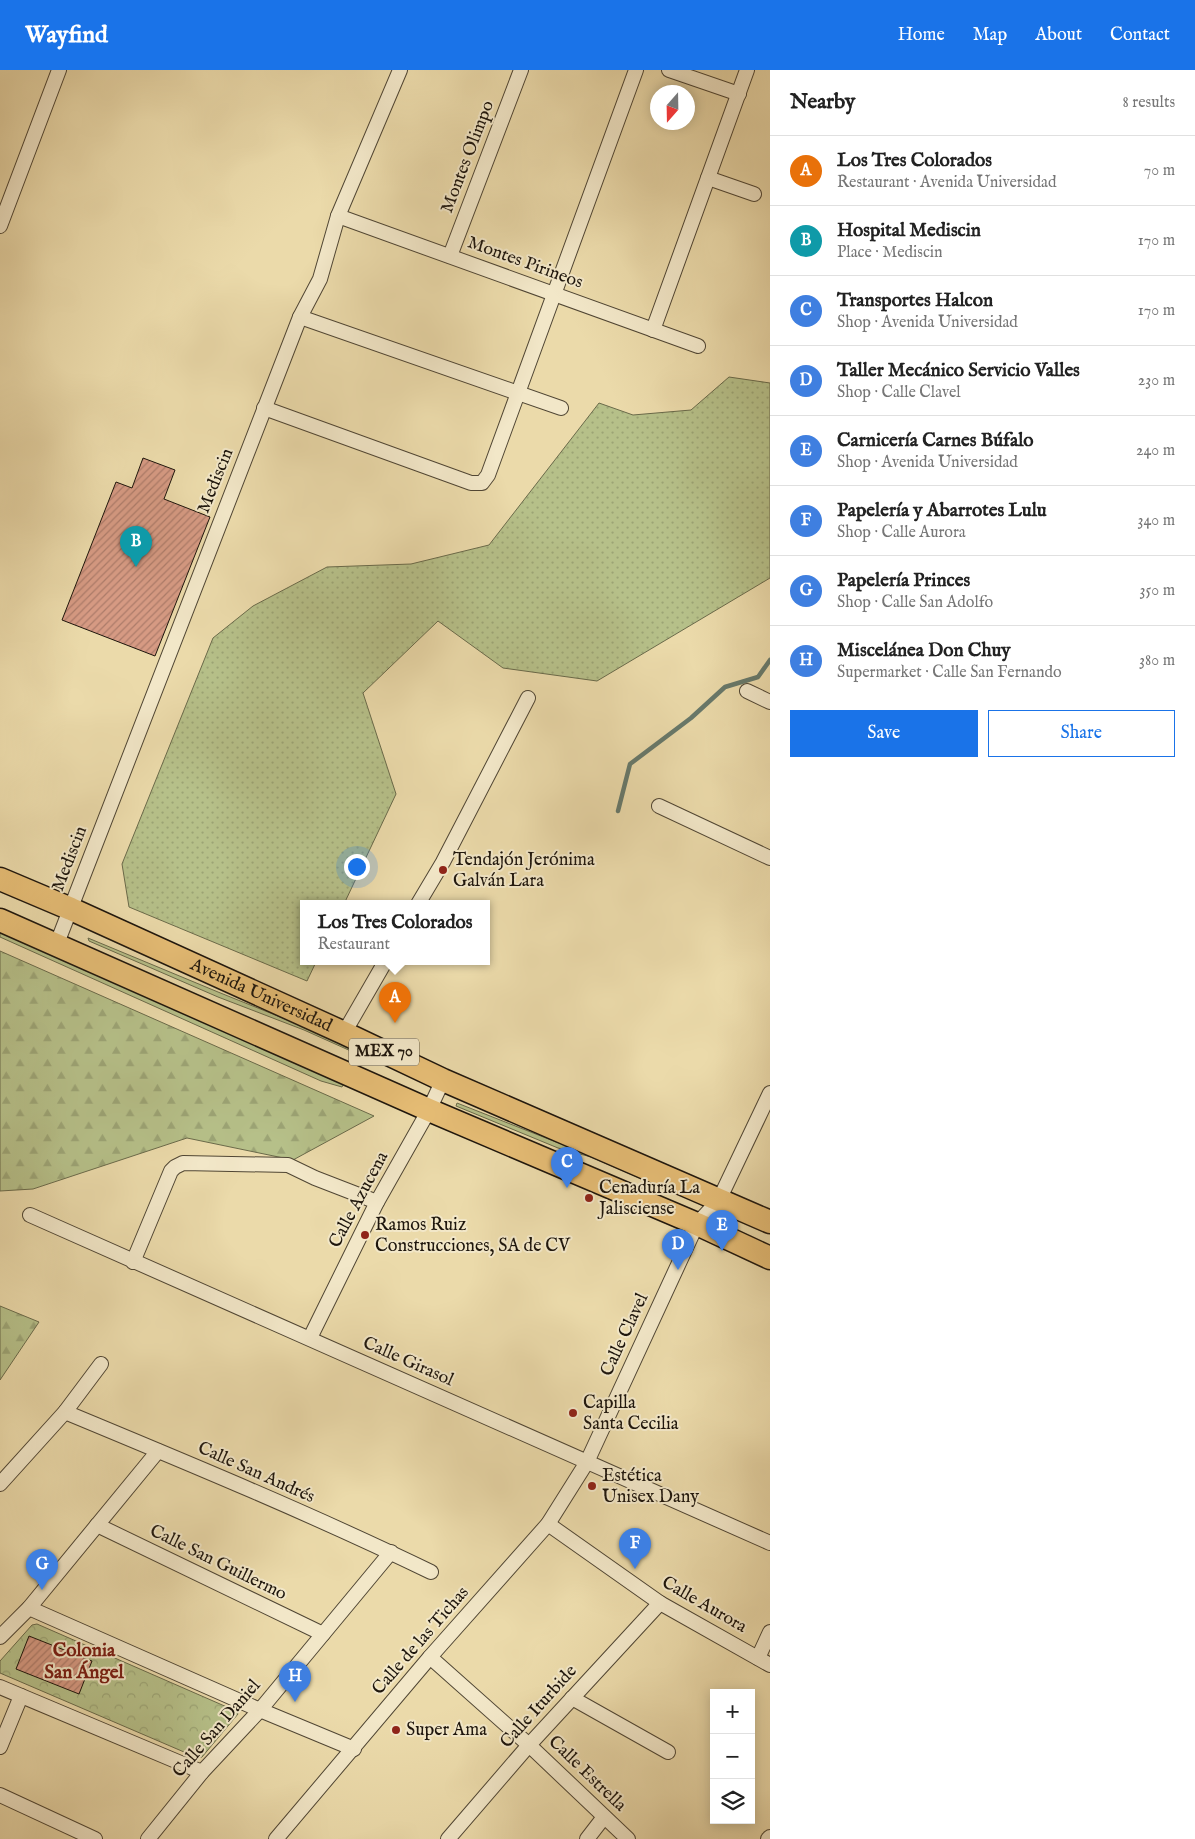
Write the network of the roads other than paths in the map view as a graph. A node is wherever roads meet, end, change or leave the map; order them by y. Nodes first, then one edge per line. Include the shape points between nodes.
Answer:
1 (59, 70) edge
2 (400, 70) edge
3 (521, 70) edge
4 (636, 70) edge
5 (669, 70) edge
6 (747, 70) edge
7 (739, 94) junction
8 (708, 178) junction
9 (754, 194) dead end
10 (338, 216) junction
11 (0, 226) edge
12 (450, 256) junction
13 (554, 294) junction
14 (300, 317) junction
15 (653, 330) junction
16 (698, 346) dead end
17 (517, 392) junction
18 (264, 408) junction
19 (561, 408) dead end
20 (747, 691) dead end
21 (528, 698) dead end
22 (770, 702) edge
23 (659, 806) dead end
24 (770, 858) edge
25 (0, 879) edge
26 (420, 900) edge
27 (71, 909) junction
28 (0, 920) edge
29 (56, 946) junction
30 (383, 965) edge
31 (344, 1033) junction
32 (443, 1080) junction
33 (770, 1092) edge
34 (429, 1110) junction
35 (719, 1200) junction
36 (377, 1202) junction
37 (30, 1215) dead end
38 (770, 1222) edge
39 (697, 1224) junction
40 (770, 1258) edge
41 (133, 1262) junction
42 (310, 1338) junction
43 (101, 1364) dead end
44 (65, 1412) junction
45 (158, 1451) junction
46 (586, 1462) junction
47 (0, 1484) edge
48 (548, 1524) junction
49 (97, 1525) junction
50 (770, 1544) edge
51 (391, 1552) junction
52 (431, 1572) dead end
53 (660, 1603) junction
54 (29, 1608) junction
55 (770, 1632) edge
56 (323, 1634) junction
57 (0, 1637) edge
58 (430, 1657) junction
59 (764, 1661) edge
60 (0, 1687) edge
61 (21, 1696) junction
62 (572, 1698) junction
63 (260, 1710) junction
64 (530, 1744) junction
65 (0, 1746) edge
66 (354, 1749) junction
67 (668, 1752) dead end
68 (202, 1772) junction
69 (0, 1795) edge
70 (604, 1818) junction
71 (95, 1839) edge
72 (148, 1839) edge
73 (276, 1839) edge
74 (448, 1839) edge
75 (586, 1839) edge
76 (628, 1839) edge

1 - 11 street
2 - 10 street, Mediscin
3 - 12 street, Montes Olimpo
4 - 13 street
5 - 7 street
6 - 7 street
7 - 8 street
8 - 9 street
8 - 15 street
10 - 12 street, Montes Pirineos
10 - 14 street, Mediscin via 320,280
12 - 13 street, Montes Pirineos
13 - 15 street, Montes Pirineos
13 - 17 street
14 - 17 street
14 - 18 street, Mediscin
15 - 16 street, Montes Pirineos
17 - 18 street via 482,483 471,483
17 - 19 street
18 - 27 street, Mediscin
20 - 22 street
21 - 26 street
23 - 24 street
25 - 27 main road, Avenida Universidad / MEX 70
27 - 29 street, Mediscin
27 - 31 main road, Avenida Universidad / MEX 70
28 - 29 main road, MEX 70
29 - 34 main road, MEX 70
30 - 31 street
31 - 32 main road, Avenida Universidad / MEX 70
32 - 34 street, Calle Azucena
32 - 35 main road, Avenida Universidad / MEX 70
33 - 35 street, Calle Clavel
34 - 36 street, Calle Azucena
34 - 39 main road, MEX 70
35 - 38 main road, Avenida Universidad / MEX 70
35 - 39 street, Calle Clavel
36 - 41 street via 288,1165 183,1163 170,1171
36 - 42 street, Calle Azucena
37 - 41 street, Calle Girasol
39 - 40 main road, MEX 70
39 - 46 street, Calle Clavel
41 - 42 street, Calle Girasol
42 - 46 street, Calle Girasol
43 - 44 street
44 - 45 street, Calle San Andrés
44 - 47 street
45 - 49 street
45 - 51 street, Calle San Andrés
46 - 48 street, Calle de las Tichas
46 - 50 street, Calle Girasol
48 - 53 street, Calle Aurora
48 - 58 street, Calle de las Tichas
49 - 54 street
49 - 56 street, Calle San Guillermo
51 - 52 street, Calle San Andrés
51 - 56 street, Calle San Daniel
53 - 59 street, Calle Aurora
53 - 62 street, Calle Iturbide
54 - 57 street
54 - 63 street
55 - 59 street
56 - 63 street, Calle San Daniel
58 - 64 street, Calle Estrella
58 - 66 street, Calle de las Tichas
60 - 61 street
61 - 65 street
61 - 68 street
62 - 64 street, Calle Iturbide
62 - 67 street
63 - 66 street
63 - 68 street, Calle San Daniel
64 - 70 street, Calle Estrella
64 - 74 street, Calle Iturbide
66 - 73 street, Calle de las Tichas
68 - 72 street, Calle San Daniel
69 - 71 street
70 - 75 street
70 - 76 street, Calle Estrella

